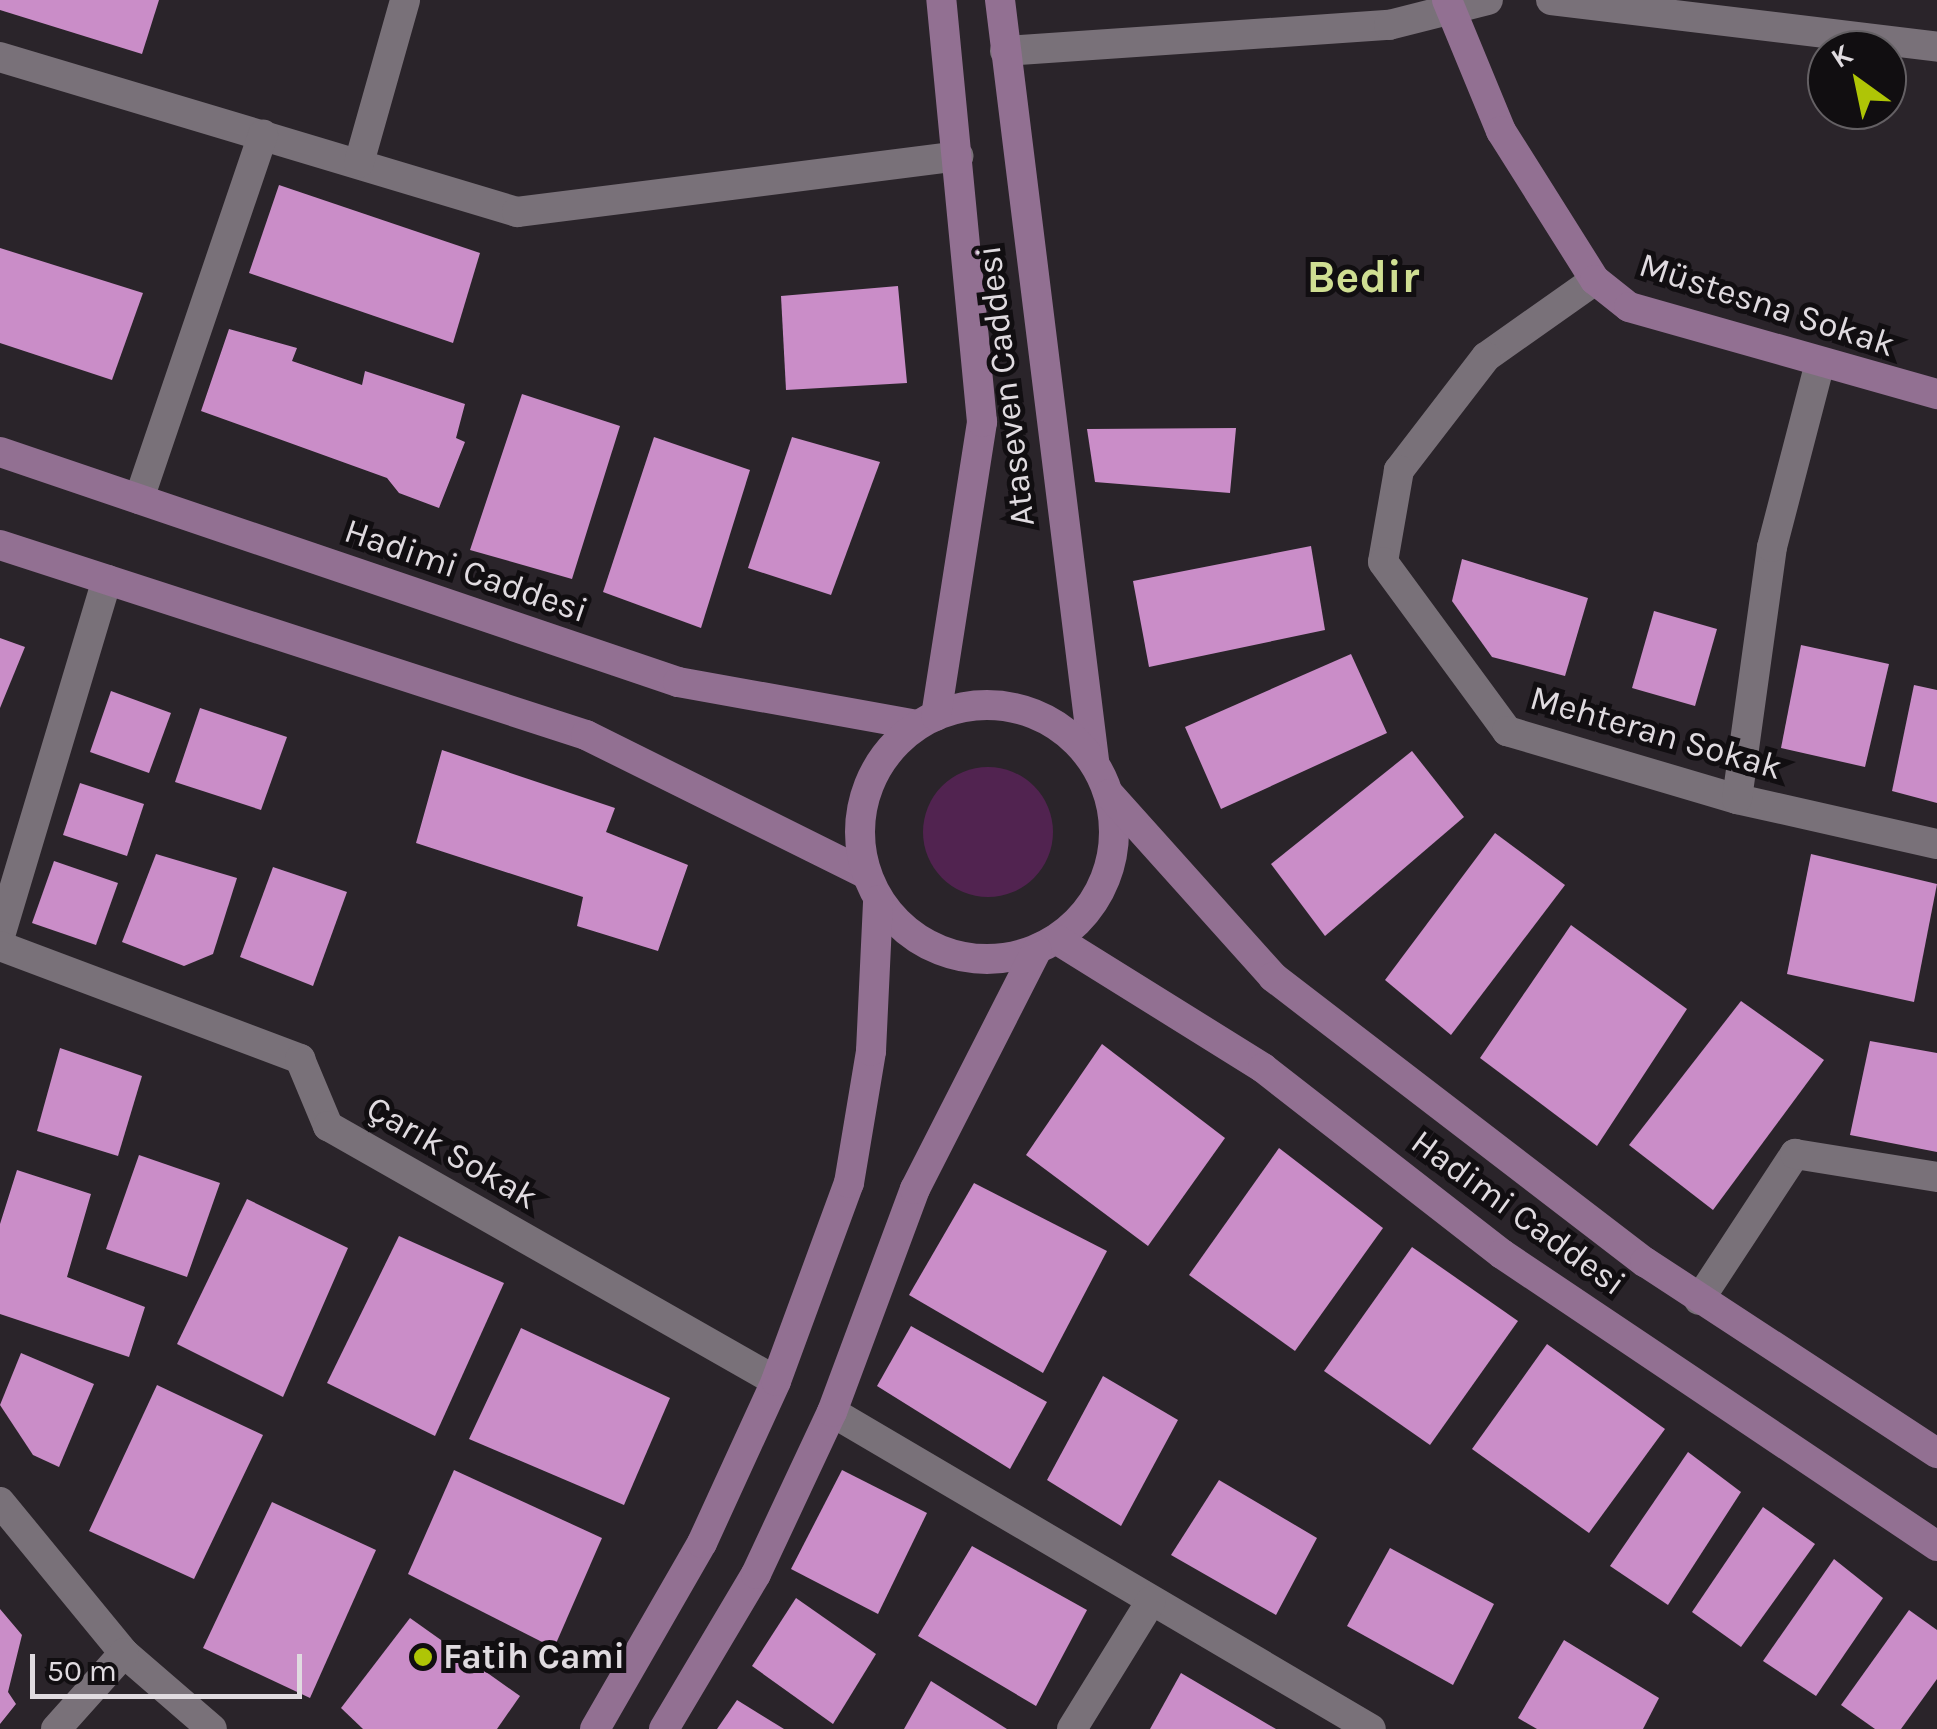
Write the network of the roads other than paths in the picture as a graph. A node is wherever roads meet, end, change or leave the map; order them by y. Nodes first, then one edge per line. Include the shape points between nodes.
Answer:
1 (405, 0) edge
2 (941, 0) edge
3 (1000, 0) edge
4 (1488, 0) edge
5 (1552, 0) edge
6 (1448, 4) edge
7 (1937, 47) edge
8 (1004, 51) junction
9 (0, 57) edge
10 (263, 134) junction
11 (958, 156) junction
12 (359, 163) junction
13 (1595, 280) junction
14 (1820, 367) junction
15 (1937, 394) edge
16 (0, 452) edge
17 (139, 499) junction
18 (0, 545) edge
19 (107, 580) junction
20 (927, 721) junction
21 (1095, 762) junction
22 (1110, 794) junction
23 (1737, 799) junction
24 (1937, 844) edge
25 (872, 887) junction
26 (0, 936) edge
27 (1047, 945) junction
28 (0, 946) edge
29 (1937, 1176) edge
30 (1699, 1300) junction
31 (776, 1381) junction
32 (832, 1412) junction
33 (1937, 1454) edge
34 (0, 1502) edge
35 (1937, 1546) edge
36 (1151, 1601) junction
37 (124, 1653) junction
38 (56, 1729) edge
39 (212, 1729) edge
40 (595, 1729) edge
41 (664, 1729) edge
42 (1072, 1729) edge
43 (1371, 1729) edge

1 - 12 street
2 - 11 main road
3 - 8 main road, Ataseven Caddesi
4 - 6 street
5 - 7 street
6 - 8 street via 1389,26
6 - 13 main road, Müstesna Sokak via 1501,131
8 - 21 main road, Ataseven Caddesi
9 - 10 street
10 - 12 street
10 - 17 street
11 - 12 street via 517,212
11 - 20 main road via 982,422
13 - 14 main road, Müstesna Sokak via 1629,307
13 - 23 street, Mehteran Sokak via 1486,357 1399,470 1383,562 1507,731
14 - 15 main road, Müstesna Sokak
14 - 23 street via 1772,547
16 - 17 main road, Hadimi Caddesi
17 - 20 main road, Hadimi Caddesi via 678,682
18 - 19 main road
19 - 25 main road via 586,735
19 - 26 street
20 - 21 main road via 988,706 1040,716
20 - 25 main road via 866,790 859,832
21 - 22 main road
22 - 27 main road via 1108,872 1089,910
22 - 30 main road, Hadimi Caddesi via 1273,977
23 - 24 street, Mehteran Sokak
25 - 27 main road via 927,946 963,958
25 - 31 main road via 871,1050 849,1183
27 - 32 main road via 915,1190
27 - 35 main road, Hadimi Caddesi via 1263,1068 1502,1254
28 - 31 street, Çarık Sokak via 300,1059 328,1126
29 - 30 street via 1795,1154
30 - 33 main road, Hadimi Caddesi
31 - 40 main road via 702,1542
32 - 36 street
32 - 41 main road via 756,1574
34 - 37 street
36 - 42 street
36 - 43 street
37 - 38 street
37 - 39 street

